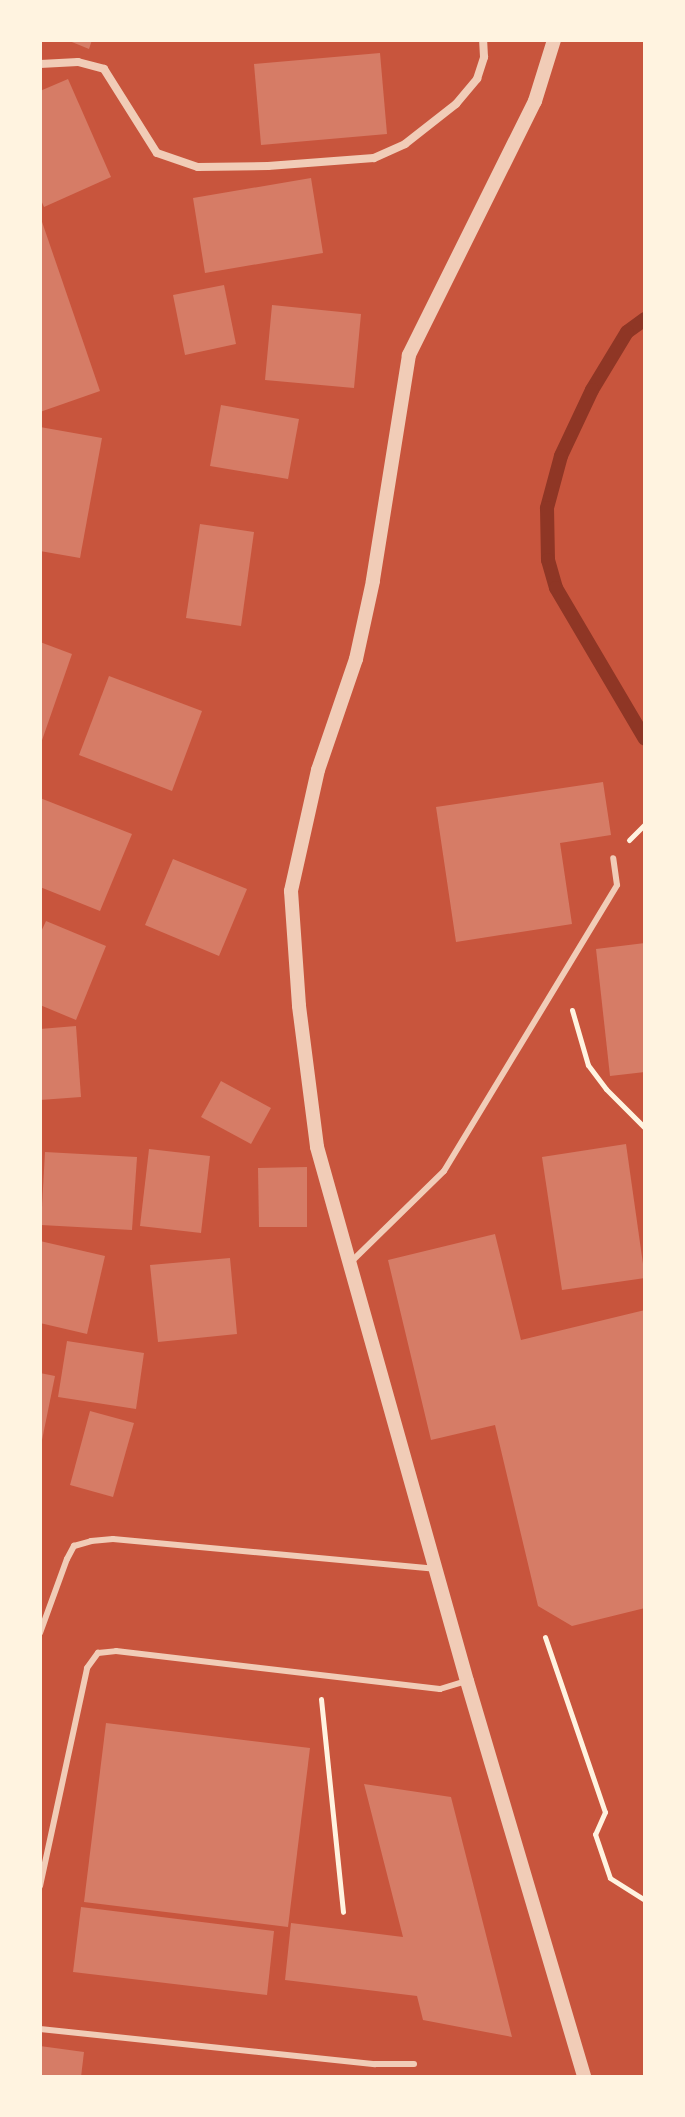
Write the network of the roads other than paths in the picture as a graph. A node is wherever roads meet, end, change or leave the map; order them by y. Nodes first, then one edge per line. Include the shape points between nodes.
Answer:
1 (483, 40) edge
2 (554, 40) edge
3 (40, 64) edge
4 (613, 858) dead end
5 (349, 1264) junction
6 (435, 1569) junction
7 (40, 1633) edge
8 (467, 1681) junction
9 (40, 1886) edge
10 (40, 2029) edge
11 (414, 2064) dead end
12 (584, 2077) edge

1 - 3 street via 477,79 456,104 405,144 374,158 268,166 198,167 157,153 104,69 78,62
2 - 5 street via 535,101 409,355 362,633 318,770 291,891 308,1092
4 - 5 lane via 617,885 444,1171
5 - 6 street
6 - 7 lane via 91,1541 74,1546
6 - 8 street
8 - 9 lane via 440,1689 98,1653 87,1668
8 - 12 street
10 - 11 lane

